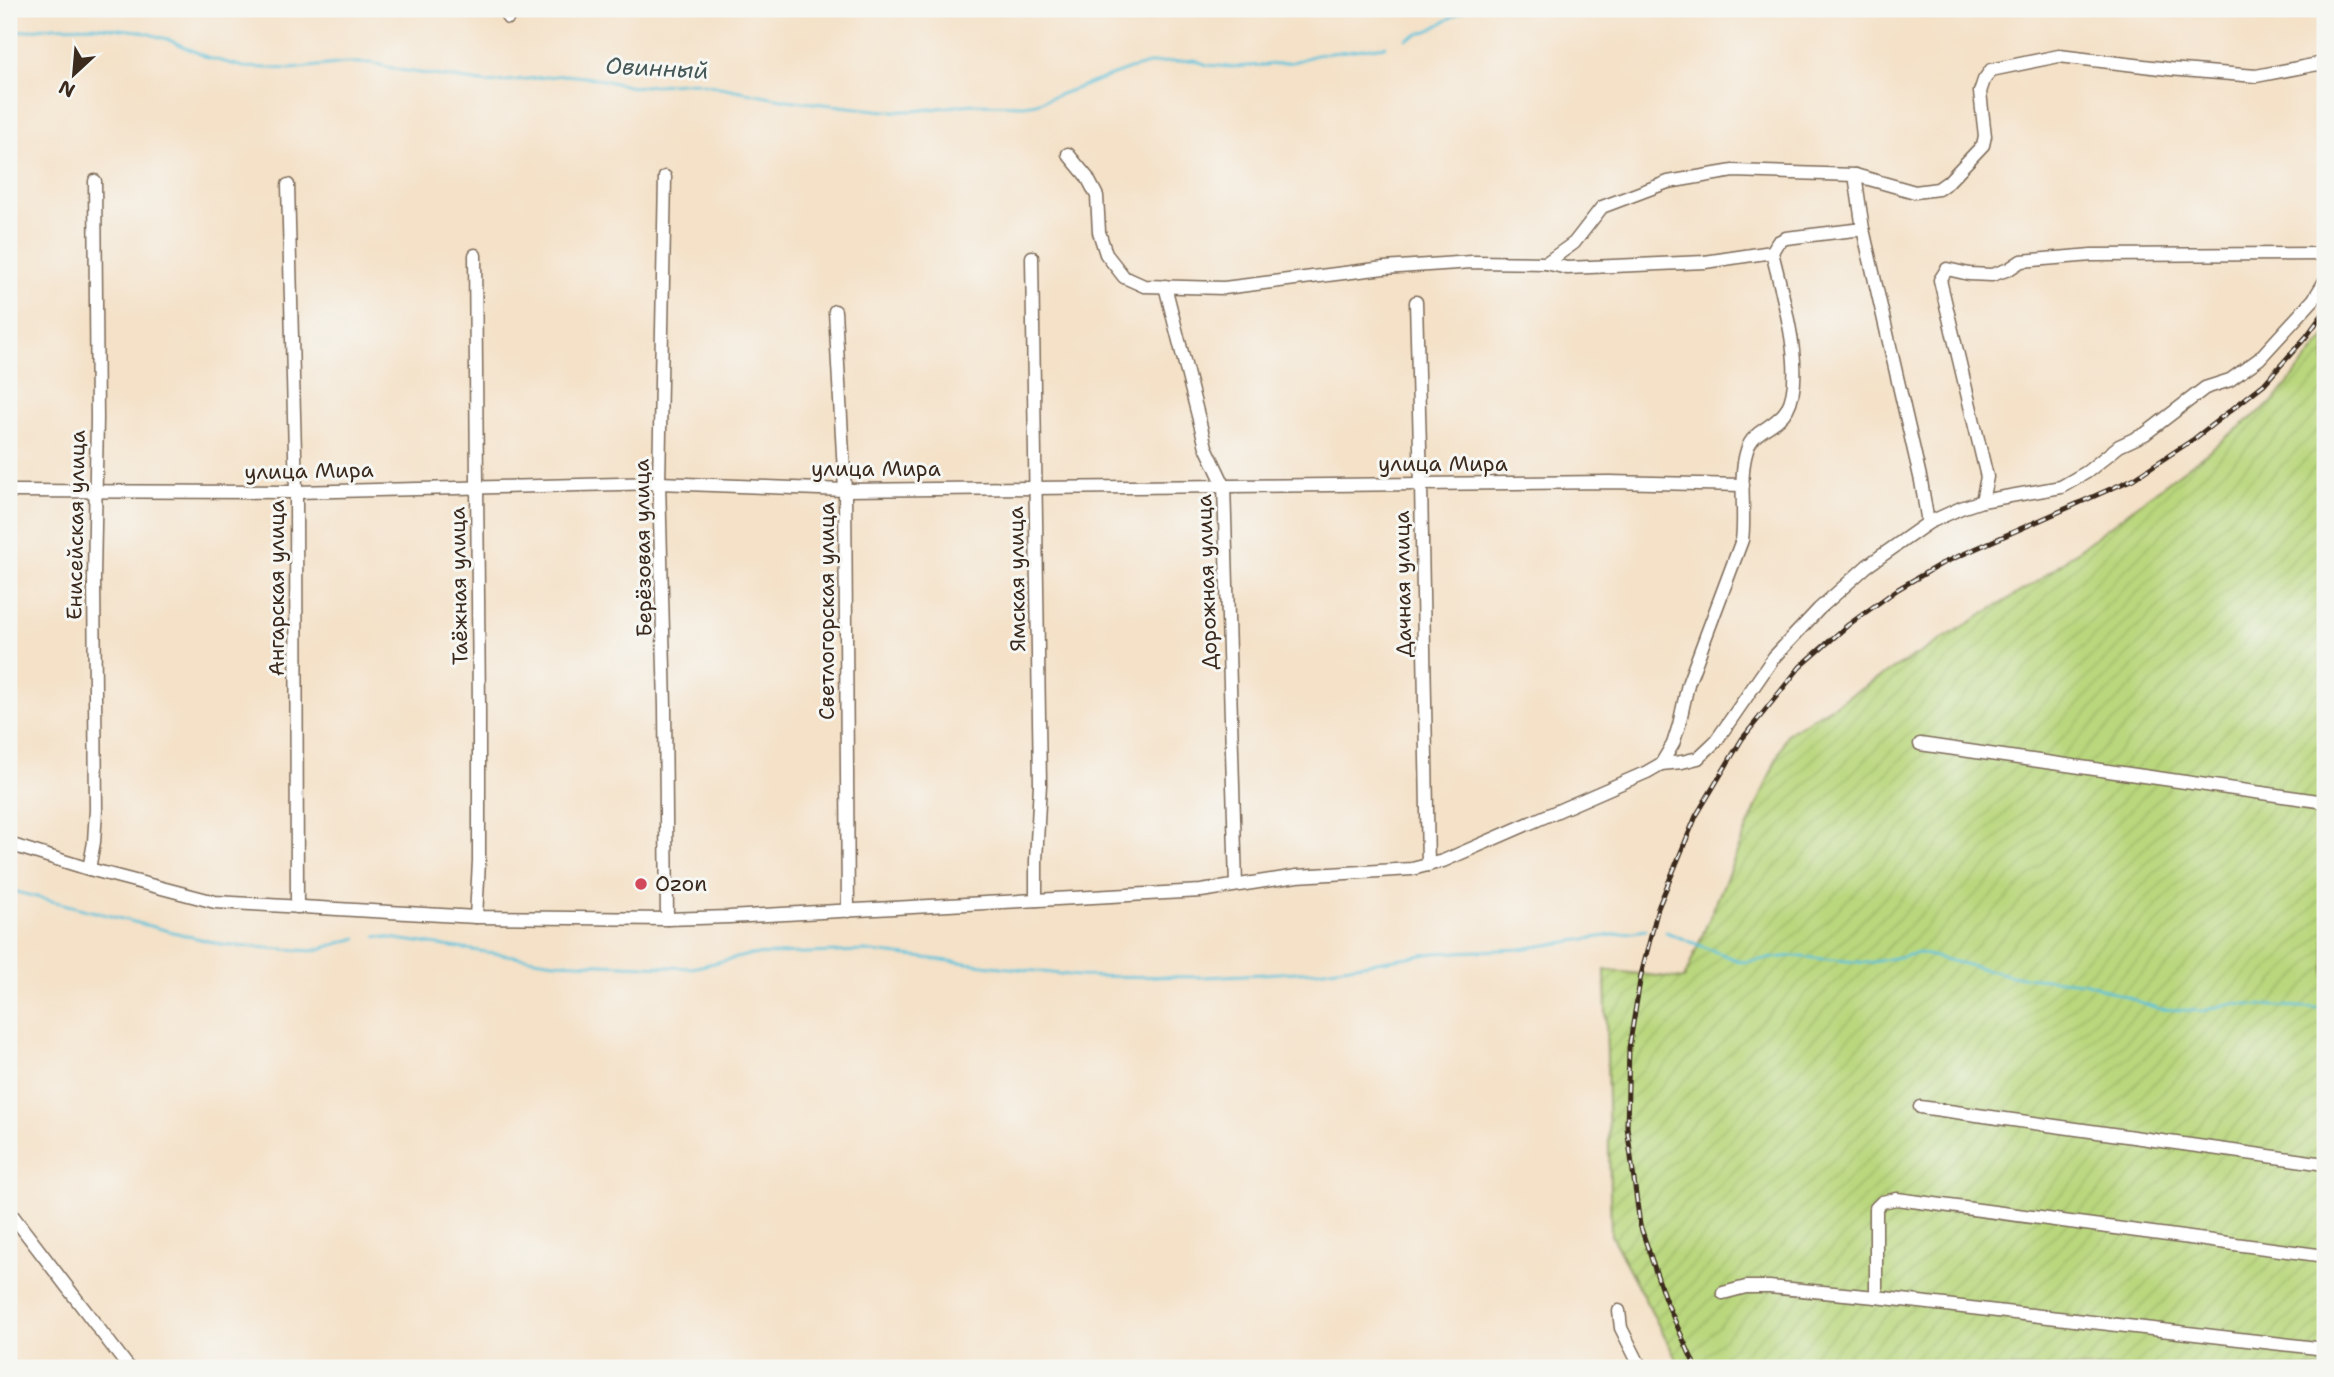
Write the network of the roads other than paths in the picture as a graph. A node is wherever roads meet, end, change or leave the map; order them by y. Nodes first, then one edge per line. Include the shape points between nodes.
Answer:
1 (2325, 67) edge
2 (1068, 154) dead end
3 (1855, 175) junction
4 (665, 177) dead end
5 (95, 181) dead end
6 (288, 185) dead end
7 (1863, 229) junction
8 (1772, 252) junction
9 (2325, 254) edge
10 (475, 255) dead end
11 (1032, 257) dead end
12 (1546, 263) junction
13 (2325, 281) edge
14 (1165, 286) junction
15 (1416, 302) dead end
16 (835, 311) dead end
17 (659, 483) junction
18 (1421, 484) junction
19 (1224, 485) junction
20 (1743, 485) junction
21 (477, 487) junction
22 (1034, 487) junction
23 (845, 489) junction
24 (96, 490) junction
25 (9, 491) edge
26 (296, 492) junction
27 (1983, 501) junction
28 (1928, 523) junction
29 (1920, 744) dead end
30 (1661, 764) junction
31 (2325, 802) edge
32 (9, 844) edge
33 (1428, 865) junction
34 (89, 869) junction
35 (1236, 885) junction
36 (1036, 900) junction
37 (297, 907) junction
38 (848, 911) junction
39 (476, 917) junction
40 (667, 919) junction
41 (1920, 1107) dead end
42 (2325, 1164) edge
43 (9, 1211) edge
44 (2325, 1255) edge
45 (1723, 1293) dead end
46 (1876, 1297) junction
47 (1619, 1311) dead end
48 (2325, 1349) edge
49 (129, 1368) edge
50 (1641, 1368) edge

1 - 3 street via 2318,64 2256,76 2059,56 1990,70 1980,92 1983,145 1948,182 1938,189 1915,192
2 - 14 street via 1097,196 1099,232 1112,264 1134,283
3 - 7 street
3 - 12 street via 1733,171 1668,182 1602,207 1574,243
4 - 17 street, Берёзовая улица
5 - 24 street, Енисейская улица
6 - 26 street, Ангарская улица
7 - 8 street via 1786,238
7 - 28 street
8 - 12 street via 1691,262 1567,268
8 - 20 street via 1796,381 1782,418 1748,445
9 - 27 street via 2092,255 2021,261 1992,275 1947,269 1940,280 1987,477
10 - 21 street, Таёжная улица
11 - 22 street, Ямская улица
12 - 14 street via 1384,268 1224,288
13 - 27 street via 2259,359 2230,380 2205,388 2087,472 2061,487
14 - 19 street, Дорожная улица via 1206,447
15 - 18 street, Дачная улица
16 - 23 street, Светлогорская улица
17 - 21 street, улица Мира
17 - 23 street, улица Мира
17 - 40 street, Берёзовая улица
18 - 19 street, улица Мира
18 - 20 street, улица Мира
18 - 33 street, Дачная улица
19 - 22 street, улица Мира
19 - 35 street, Дорожная улица
20 - 30 street via 1742,540 1688,684 1673,744
21 - 26 street, улица Мира
21 - 39 street, Таёжная улица via 480,709
22 - 23 street, улица Мира
22 - 36 street, Ямская улица via 1040,784
23 - 38 street, Светлогорская улица
24 - 25 street, улица Мира
24 - 26 street, улица Мира
24 - 34 street, Енисейская улица via 96,830
26 - 37 street, Ангарская улица
27 - 28 street
28 - 30 street via 1867,566 1819,608 1774,657 1716,741 1698,758
29 - 31 street
30 - 33 street
32 - 34 street
33 - 35 street
34 - 37 street via 215,902
35 - 36 street
36 - 38 street
37 - 39 street
38 - 40 street
39 - 40 street
41 - 42 street
43 - 49 street
44 - 46 street via 1897,1199 1876,1208
45 - 46 street via 1769,1287
46 - 48 street
47 - 50 street via 1621,1328

